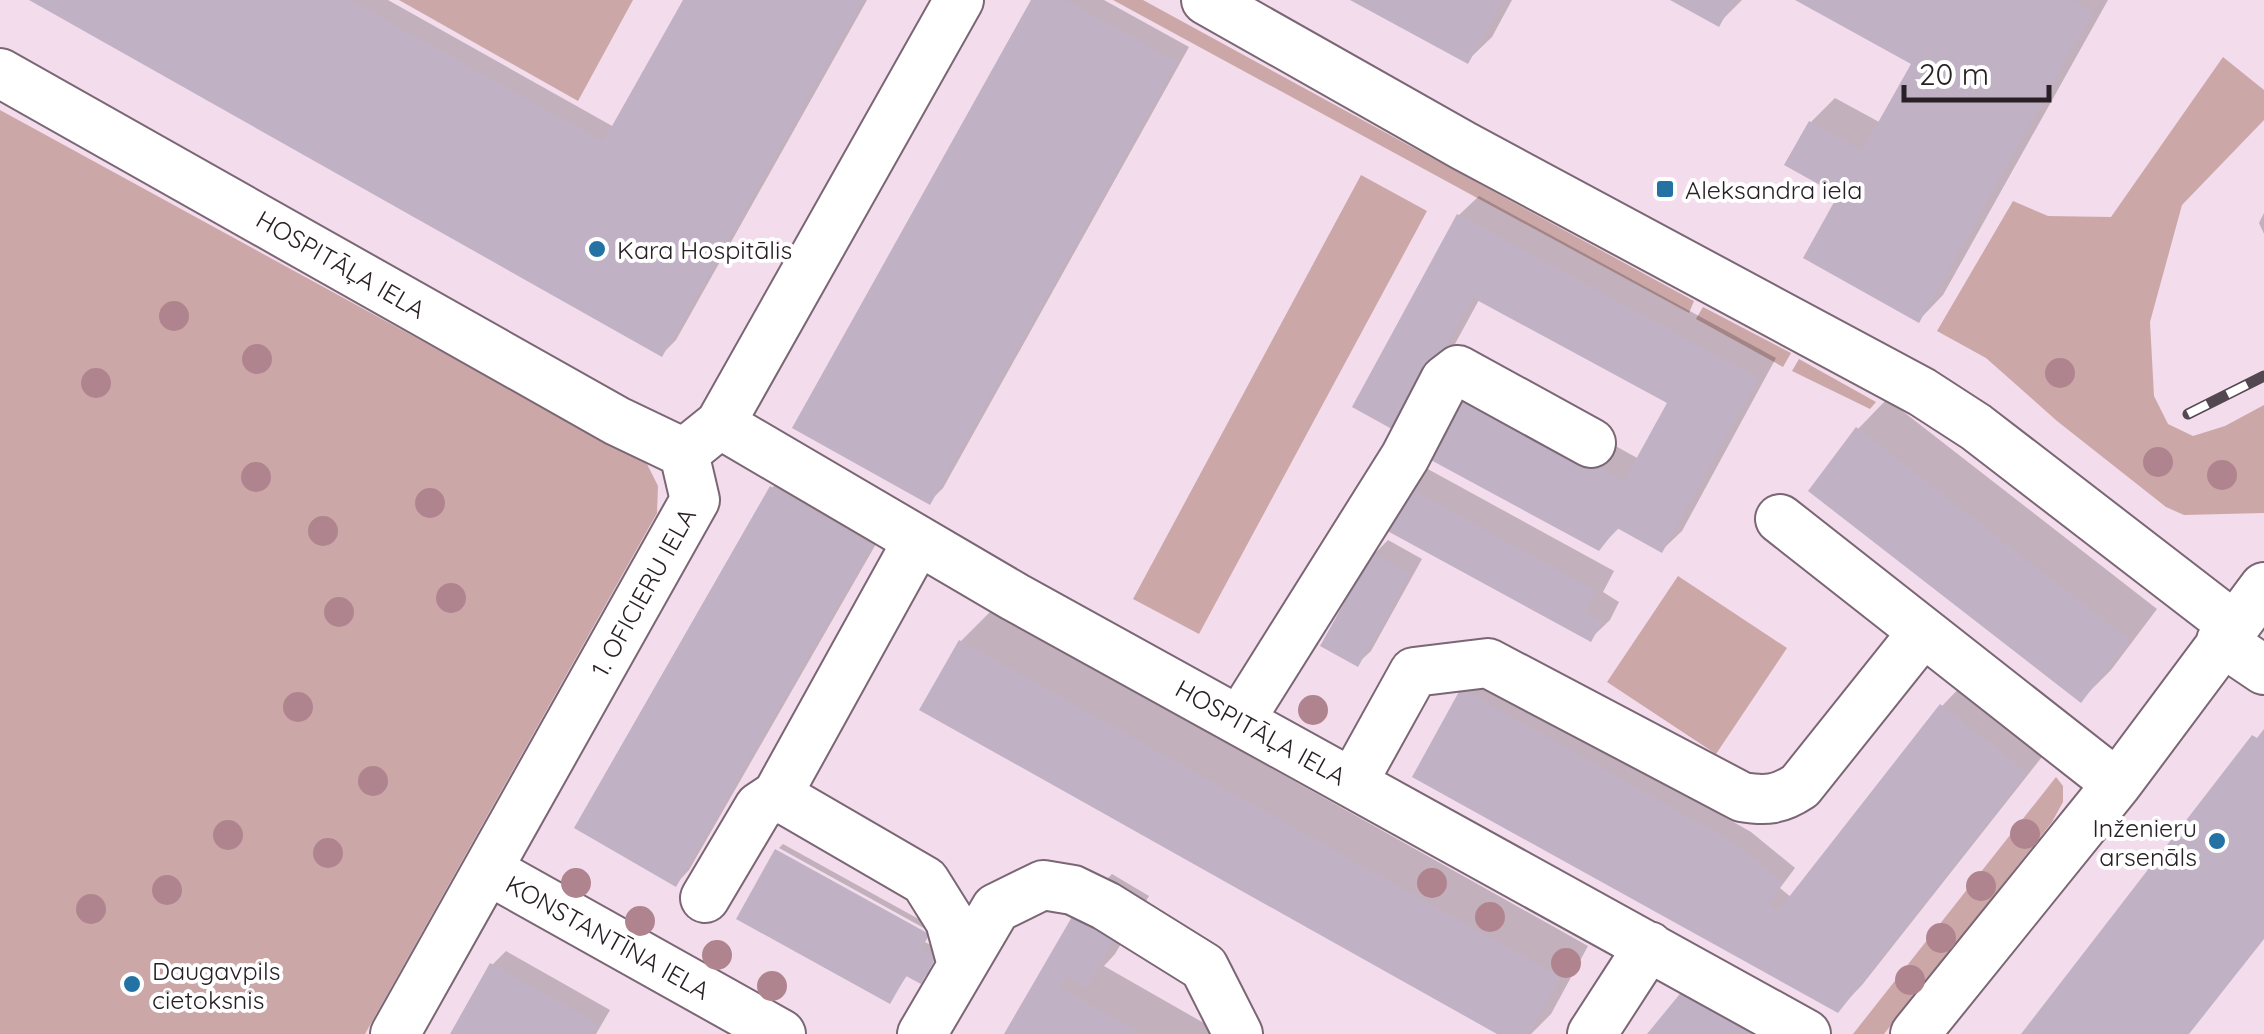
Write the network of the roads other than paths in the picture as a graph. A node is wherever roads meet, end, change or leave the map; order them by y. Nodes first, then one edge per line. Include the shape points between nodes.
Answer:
1 (959, 0) edge
2 (1206, 0) edge
3 (0, 72) edge
4 (702, 439) junction
5 (1590, 442) dead end
6 (1780, 520) dead end
7 (918, 540) junction
8 (2264, 587) edge
9 (1923, 632) junction
10 (2227, 633) junction
11 (2264, 670) edge
12 (1240, 720) junction
13 (1353, 782) junction
14 (2118, 784) junction
15 (778, 795) junction
16 (488, 870) junction
17 (705, 898) dead end
18 (1649, 946) junction
19 (962, 965) junction
20 (716, 1018) edge
21 (394, 1034) edge
22 (781, 1034) edge
23 (922, 1034) edge
24 (1238, 1034) edge
25 (1592, 1034) edge
26 (1806, 1034) edge
27 (1916, 1034) edge

1 - 4 street
2 - 10 street via 1922,392 1976,427
3 - 4 street, HOSPITĀĻA IELA via 618,421
4 - 7 street, HOSPITĀĻA IELA
4 - 16 street, 1. OFICIERU IELA via 695,500
5 - 12 street via 1458,370 1445,380 1405,457
6 - 9 street
7 - 12 street, HOSPITĀĻA IELA
7 - 15 street
8 - 10 street
9 - 13 street via 1800,786 1767,801 1742,797 1488,662 1414,672
9 - 14 street
10 - 11 street
10 - 14 street
12 - 13 street, HOSPITĀĻA IELA
13 - 18 street, HOSPITĀĻA IELA
14 - 27 street
15 - 17 street via 759,806
15 - 19 street via 925,881 950,922
16 - 20 street, KONSTANTĪNA IELA
16 - 21 street, 1. OFICIERU IELA
18 - 25 street
18 - 26 street, HOSPITĀĻA IELA
19 - 23 street
19 - 24 street via 996,908 1044,885 1074,890 1204,968
20 - 22 street, KONSTANTĪNA IELA

